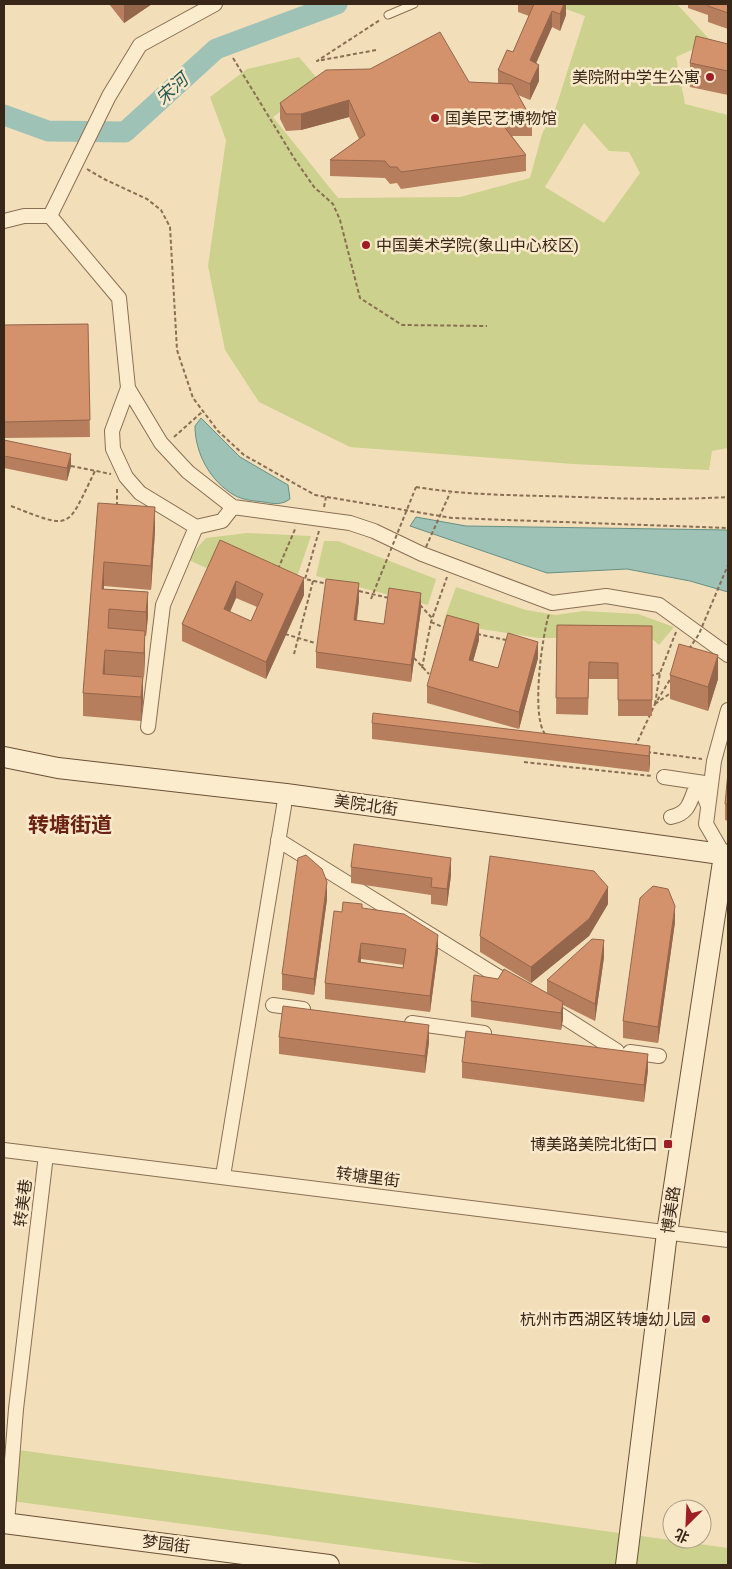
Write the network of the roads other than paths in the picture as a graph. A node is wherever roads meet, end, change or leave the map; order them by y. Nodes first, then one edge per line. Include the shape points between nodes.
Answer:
1 (215, 4) edge
2 (414, 4) edge
3 (388, 15) road end
4 (50, 216) junction
5 (4, 221) edge
6 (128, 388) junction
7 (234, 507) junction
8 (196, 527) junction
9 (728, 655) edge
10 (728, 710) edge
11 (148, 727) dead end
12 (4, 757) edge
13 (664, 778) road end
14 (711, 784) junction
15 (286, 794) junction
16 (708, 806) junction
17 (671, 817) dead end
18 (278, 840) junction
19 (726, 855) edge
20 (273, 1005) dead end
21 (312, 1010) edge
22 (400, 1022) edge
23 (499, 1035) edge
24 (588, 1047) edge
25 (617, 1050) junction
26 (659, 1056) dead end
27 (4, 1150) edge
28 (46, 1156) junction
29 (222, 1176) junction
30 (667, 1233) junction
31 (728, 1240) edge
32 (5, 1523) edge
33 (329, 1565) edge
34 (626, 1565) edge

1 - 4 street via 140,45 109,96
2 - 3 lane
4 - 5 street via 24,216
4 - 6 street via 119,298
6 - 7 street via 164,446 188,472
6 - 8 street via 112,431 112,449 122,476 140,493
7 - 8 street via 222,521
7 - 9 street via 350,523 552,603 606,596 659,605
8 - 11 street via 163,606
10 - 14 street
12 - 15 street, 美院北街 via 58,768
13 - 14 street
14 - 16 street
15 - 18 street
15 - 19 street, 美院北街
16 - 17 street via 703,793 694,792 681,815
16 - 19 street via 706,824
18 - 25 street
18 - 29 street
19 - 30 street, 博美路
20 - 21 street
22 - 23 street
24 - 25 street
25 - 26 street
27 - 28 street, 转塘里街
28 - 29 street, 转塘里街
28 - 32 street, 转美巷
29 - 30 street, 转塘里街
30 - 31 street, 转塘里街
30 - 34 street, 博美路
32 - 33 street, 梦园街

